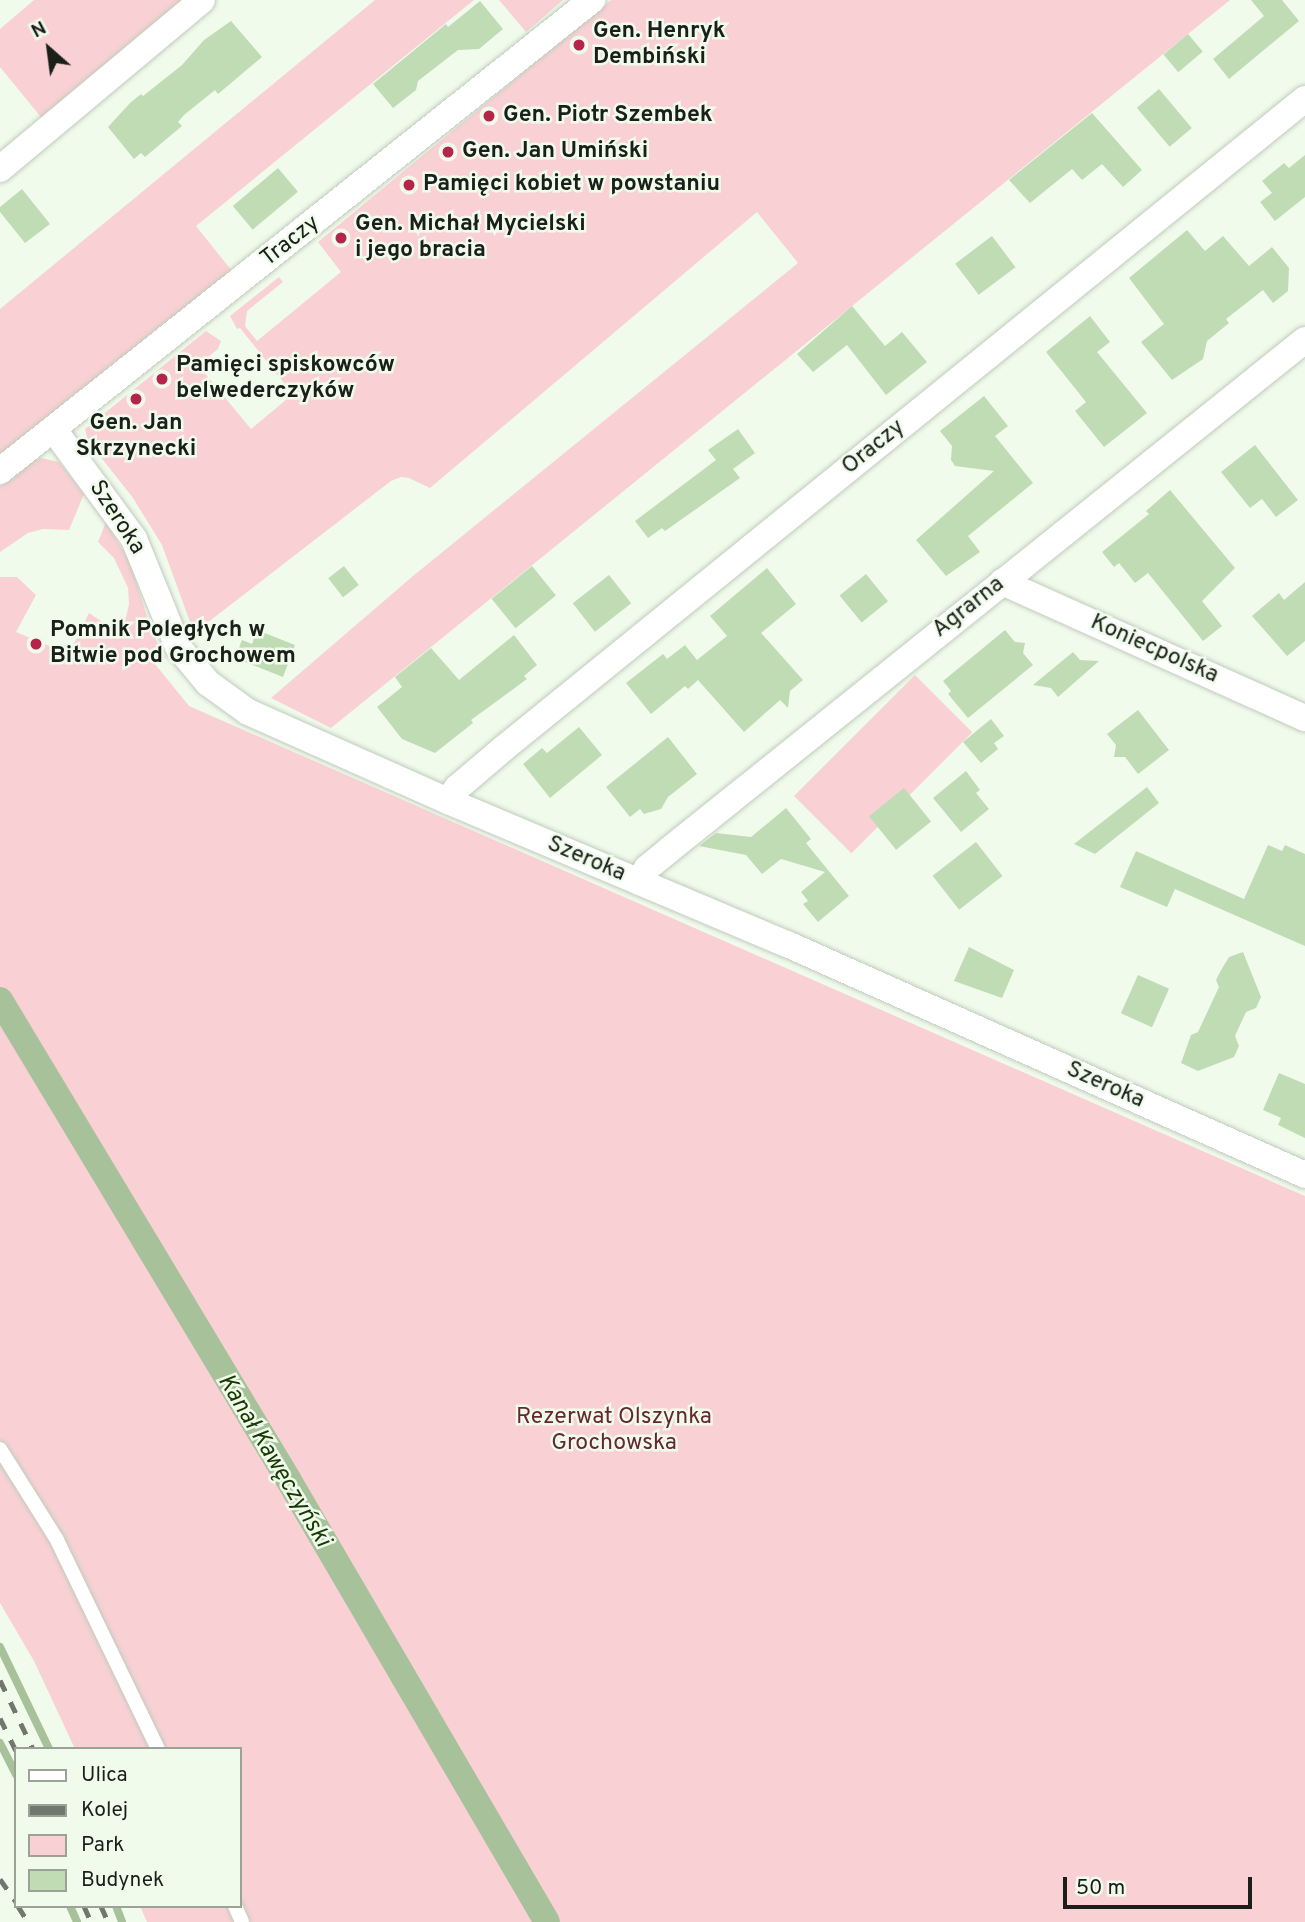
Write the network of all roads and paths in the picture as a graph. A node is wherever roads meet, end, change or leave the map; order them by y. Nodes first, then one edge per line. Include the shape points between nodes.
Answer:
1 (202, 0) edge
2 (592, 0) edge
3 (1305, 99) edge
4 (0, 169) edge
5 (1305, 340) edge
6 (54, 430) junction
7 (0, 471) edge
8 (1002, 582) junction
9 (1305, 718) edge
10 (448, 801) junction
11 (639, 882) junction
12 (1305, 1175) edge
13 (0, 1449) edge
14 (157, 1747) edge

1 - 4 street
2 - 6 street, Traczy
3 - 10 street, Oraczy via 494,756
5 - 8 street, Agrarna
6 - 7 street
6 - 10 street, Szeroka via 134,539 171,635 208,683 248,712
8 - 9 street, Koniecpolska
8 - 11 street, Agrarna via 669,849
10 - 11 street, Szeroka
11 - 12 street, Szeroka
13 - 14 lane via 57,1540

